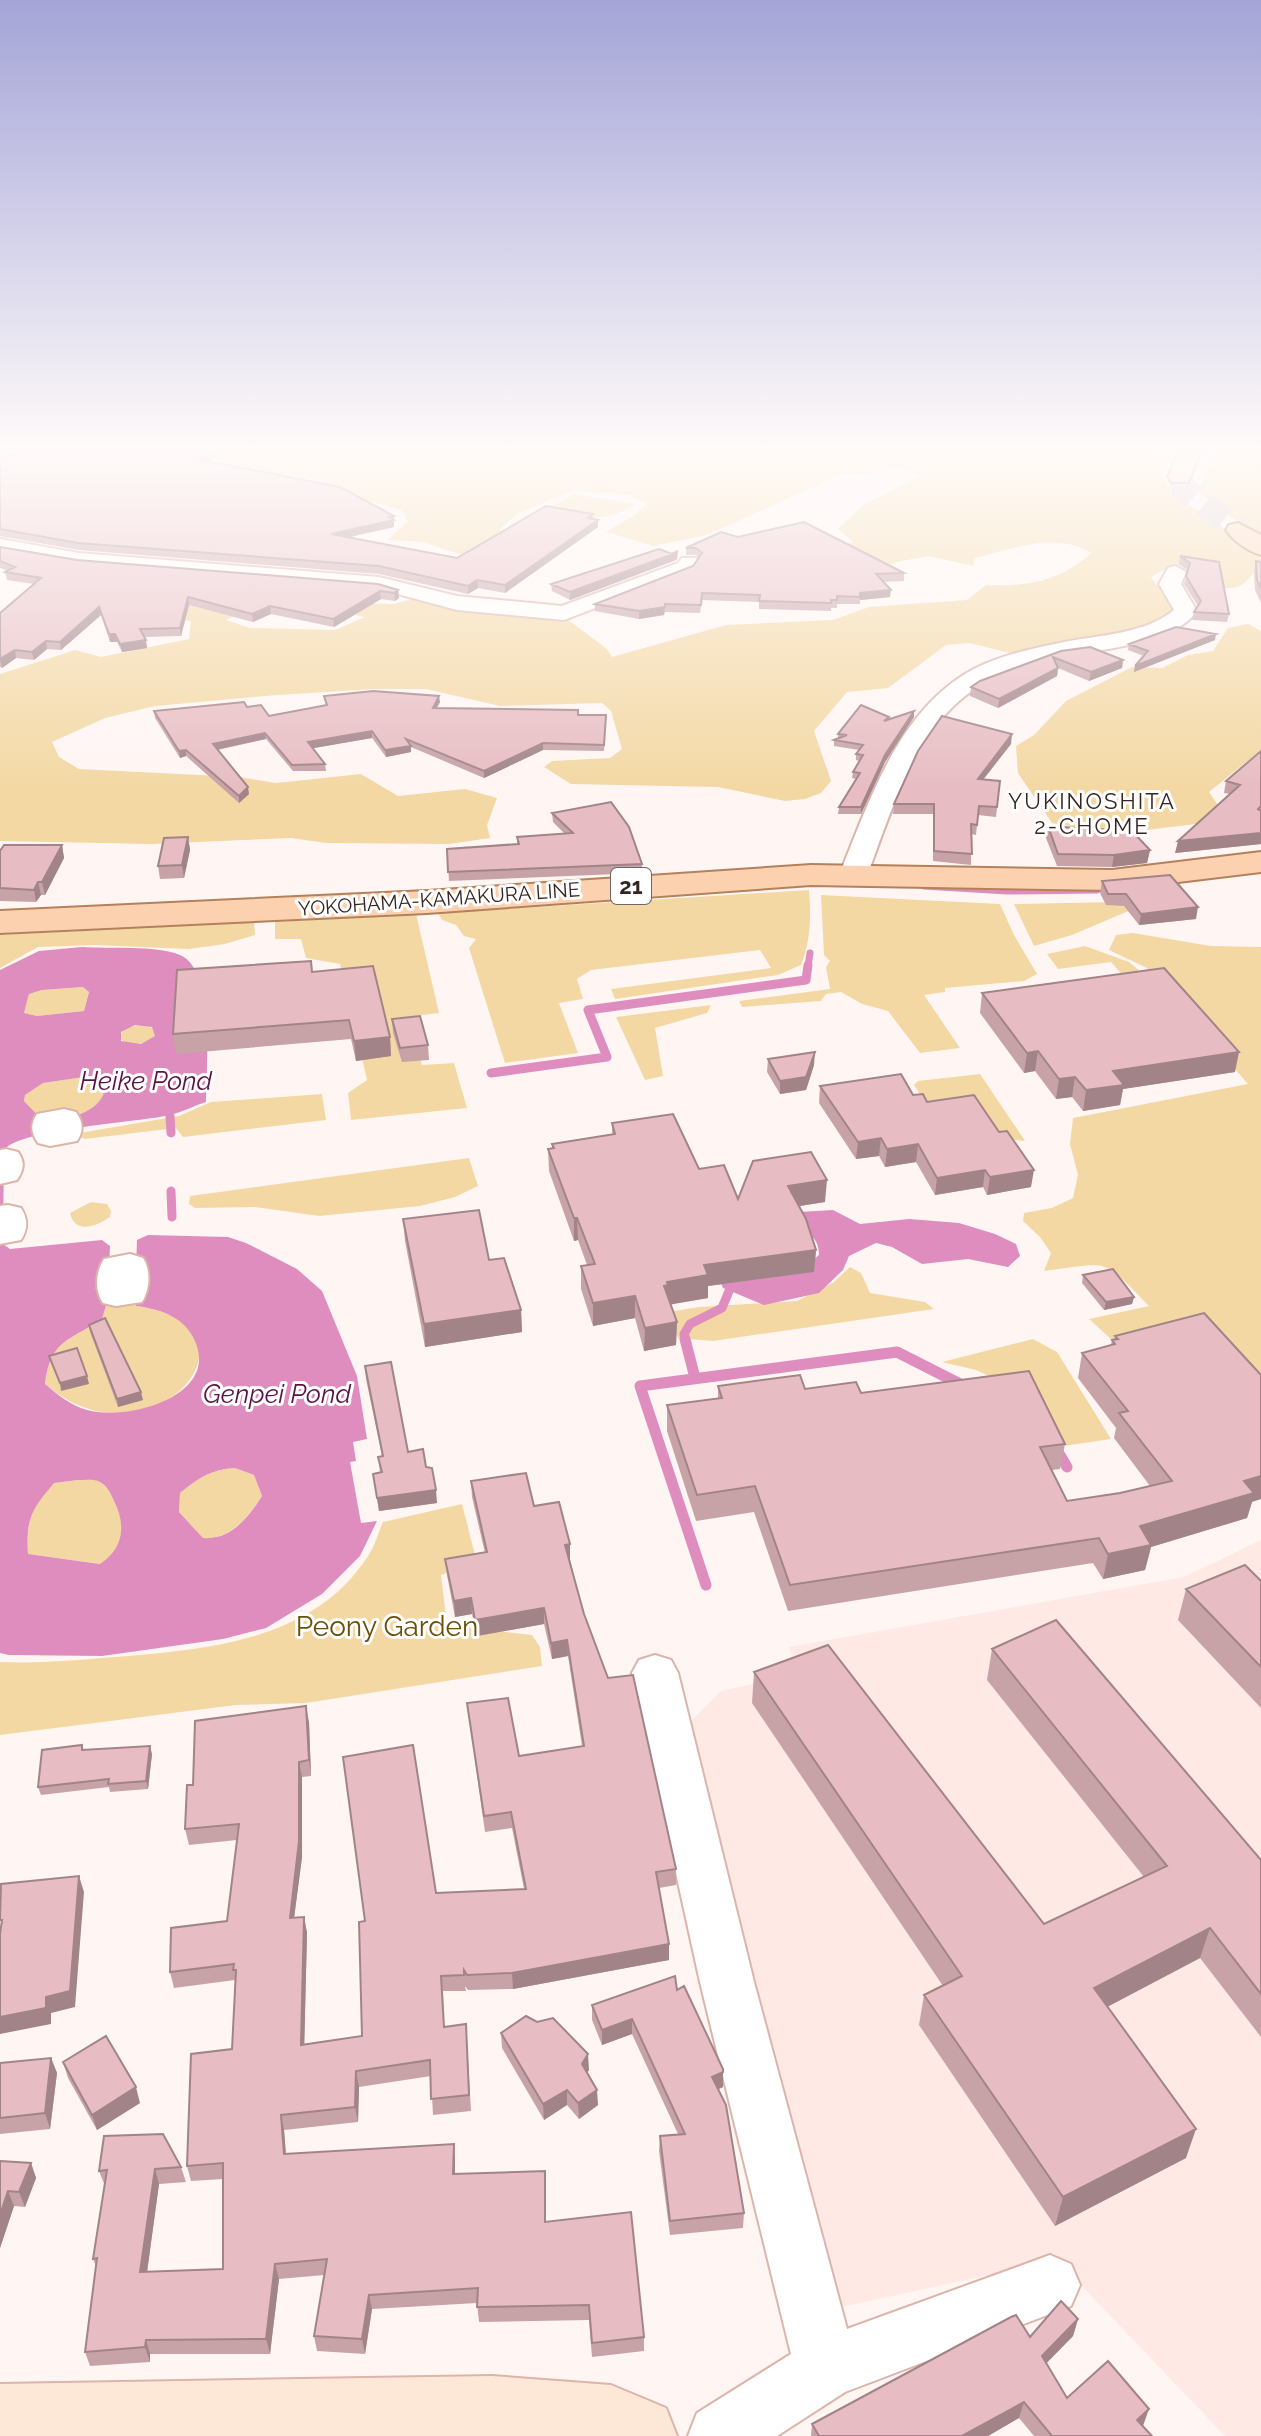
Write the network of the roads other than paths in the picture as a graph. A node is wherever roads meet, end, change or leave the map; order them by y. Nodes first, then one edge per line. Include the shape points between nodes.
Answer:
1 (113, 562) edge
2 (689, 562) dead end
3 (1175, 572) dead end
4 (1261, 862) edge
5 (854, 873) junction
6 (0, 922) edge
7 (0, 1160) edge
8 (0, 1174) edge
9 (0, 1217) edge
10 (0, 1233) edge
11 (655, 1673) dead end
12 (1050, 2285) dead end
13 (826, 2368) junction
14 (0, 2423) edge
15 (620, 2432) edge
16 (720, 2436) edge

1 - 2 street via 379,583 457,603 564,613
3 - 5 street via 1170,584 1186,611 1174,623 1025,658 973,680 948,701 919,732 900,766
4 - 5 main road, YOKOHAMA-KAMAKURA LINE / 21 via 1099,881
5 - 6 main road, YOKOHAMA-KAMAKURA LINE / 21 via 427,902
7 - 8 street via 6,1159 5,1173
9 - 10 street via 8,1216 8,1232
11 - 13 street
12 - 13 street
13 - 16 street
14 - 15 main road via 492,2415

